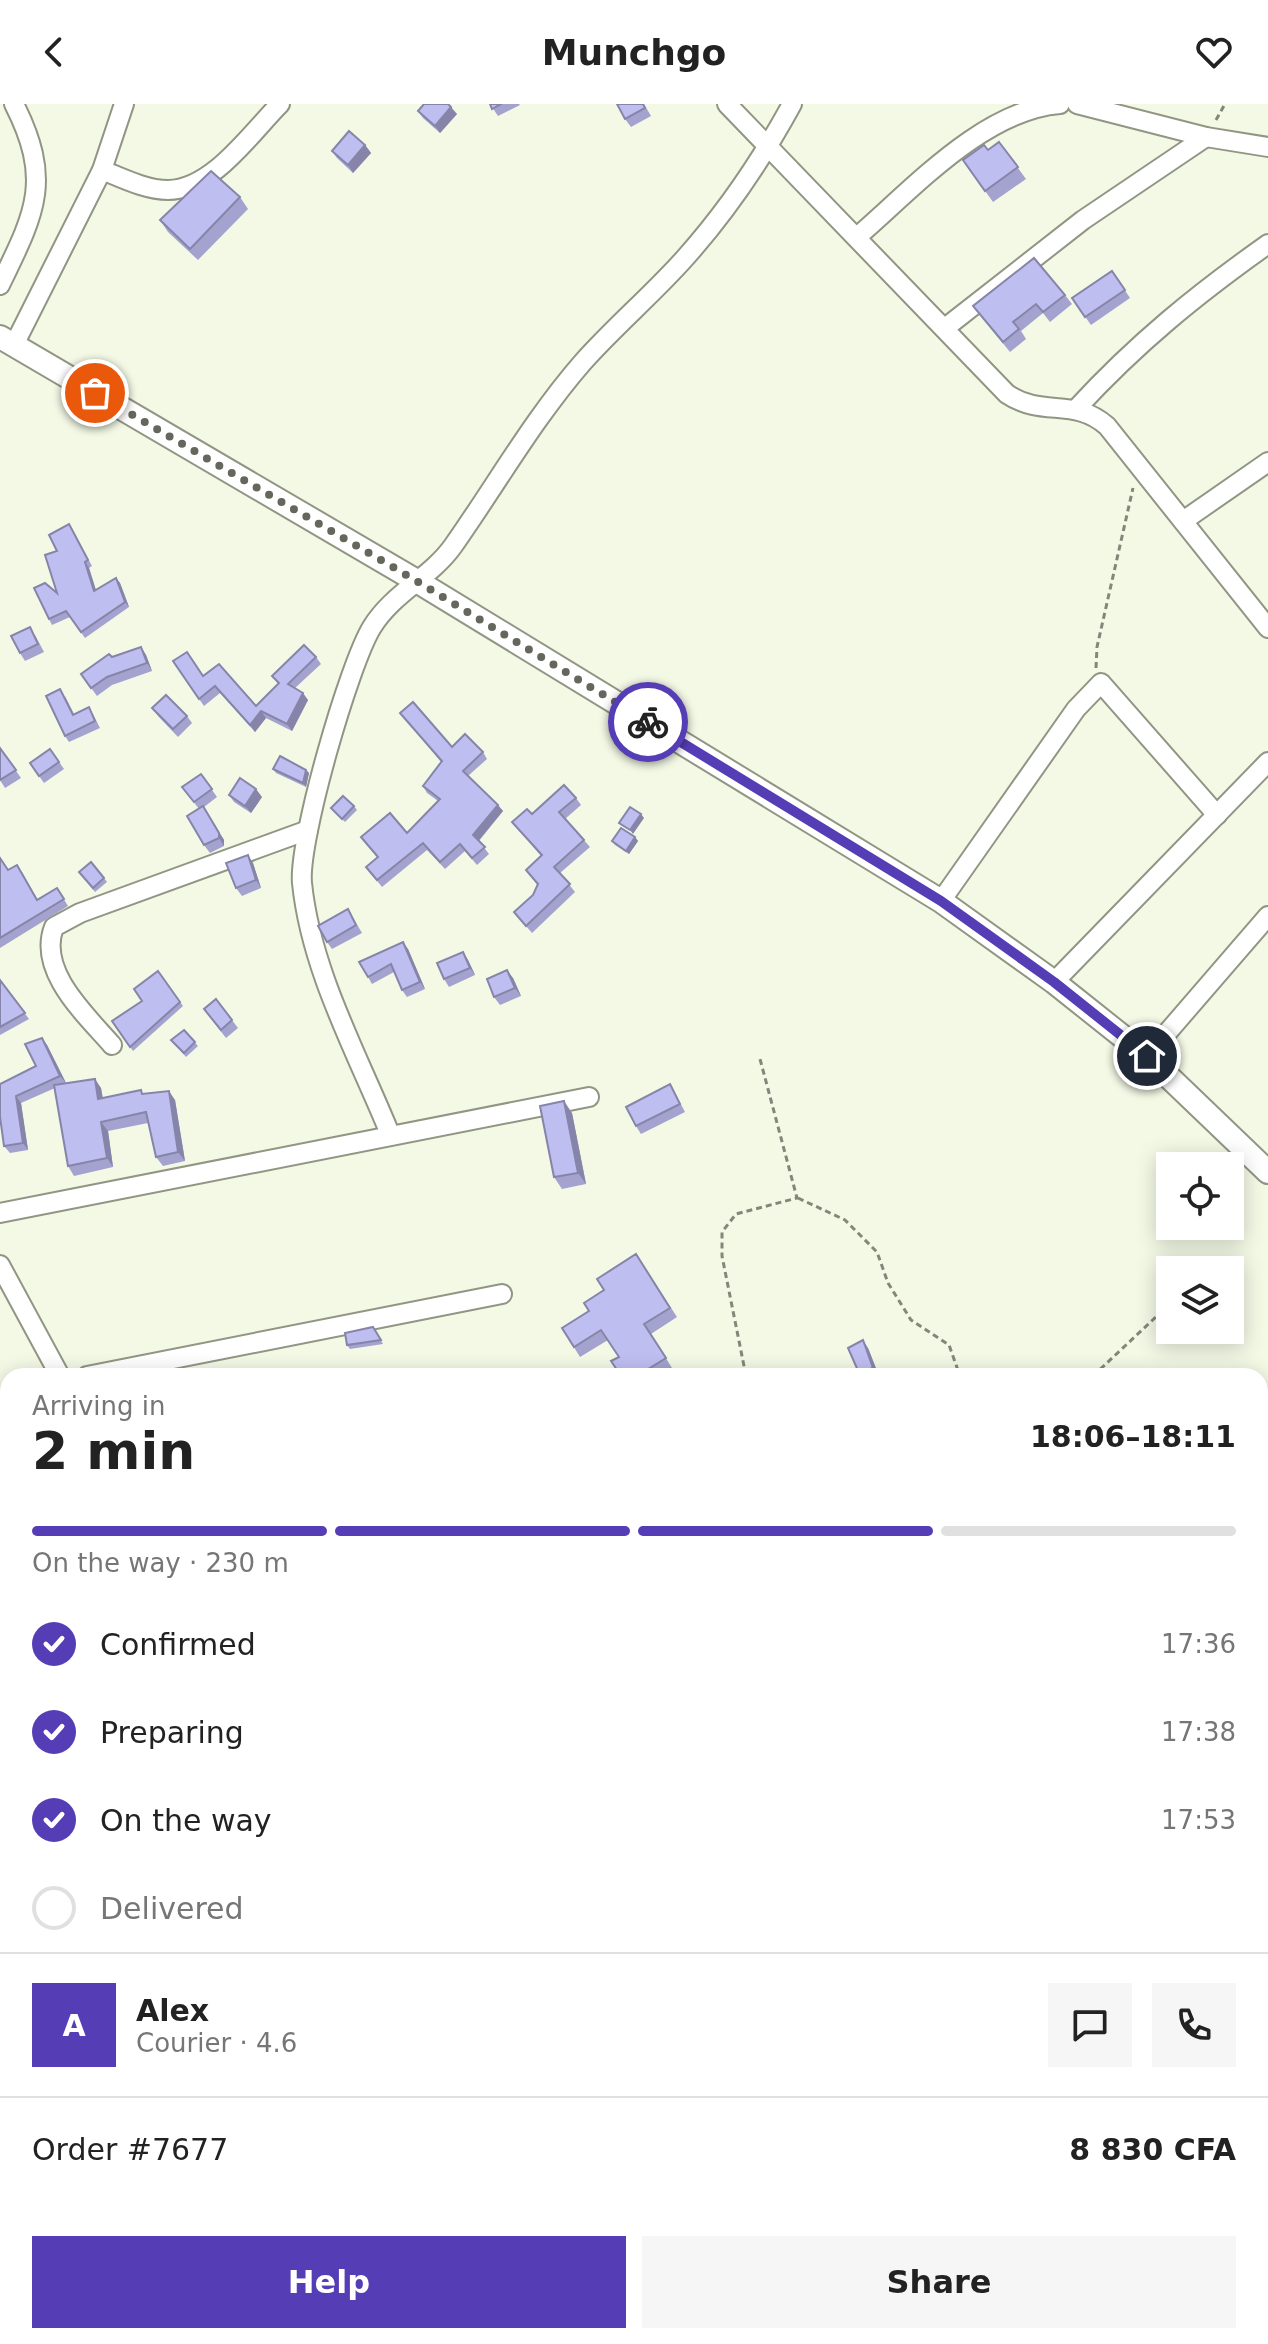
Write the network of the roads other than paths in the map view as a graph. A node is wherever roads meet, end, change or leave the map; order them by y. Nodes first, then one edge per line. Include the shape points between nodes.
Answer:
1 (14, 104) edge
2 (124, 104) edge
3 (280, 104) edge
4 (727, 104) edge
5 (792, 104) edge
6 (1060, 104) edge
7 (1077, 104) edge
8 (1206, 137) junction
9 (769, 145) junction
10 (1268, 147) edge
11 (102, 170) junction
12 (857, 237) junction
13 (1268, 244) edge
14 (0, 285) edge
15 (945, 328) junction
16 (7, 341) edge
17 (1077, 408) junction
18 (1268, 462) edge
19 (1183, 521) junction
20 (415, 580) junction
21 (1268, 628) edge
22 (1268, 762) edge
23 (1217, 815) junction
24 (308, 830) junction
25 (941, 901) junction
26 (1268, 916) edge
27 (1054, 982) junction
28 (112, 1045) dead end
29 (1147, 1056) junction
30 (589, 1097) dead end
31 (390, 1134) junction
32 (1268, 1172) edge
33 (0, 1213) edge
34 (0, 1265) edge
35 (502, 1294) dead end
36 (56, 1368) edge
37 (127, 1368) edge

1 - 14 street via 36,156 37,192
2 - 11 street
3 - 11 street via 212,172 183,188 145,186
4 - 9 street
5 - 9 street
6 - 12 street via 1015,114 973,139
7 - 8 street
8 - 10 street
8 - 15 street via 1083,220
9 - 12 street
9 - 20 street via 725,212 581,365 452,548
11 - 16 street
12 - 15 street
13 - 17 street via 1149,334
15 - 17 street via 1025,406
16 - 20 street
17 - 19 street via 1107,426
18 - 19 street
19 - 21 street
20 - 24 street via 372,627 356,661
20 - 25 street
22 - 23 street
23 - 25 street via 1101,683 1076,709
23 - 27 street
24 - 28 street via 54,927 53,958 61,982
24 - 31 street via 302,879 315,955
25 - 27 street
26 - 29 street
27 - 29 street
29 - 32 street
30 - 31 street
31 - 33 street
34 - 36 street
35 - 37 street

